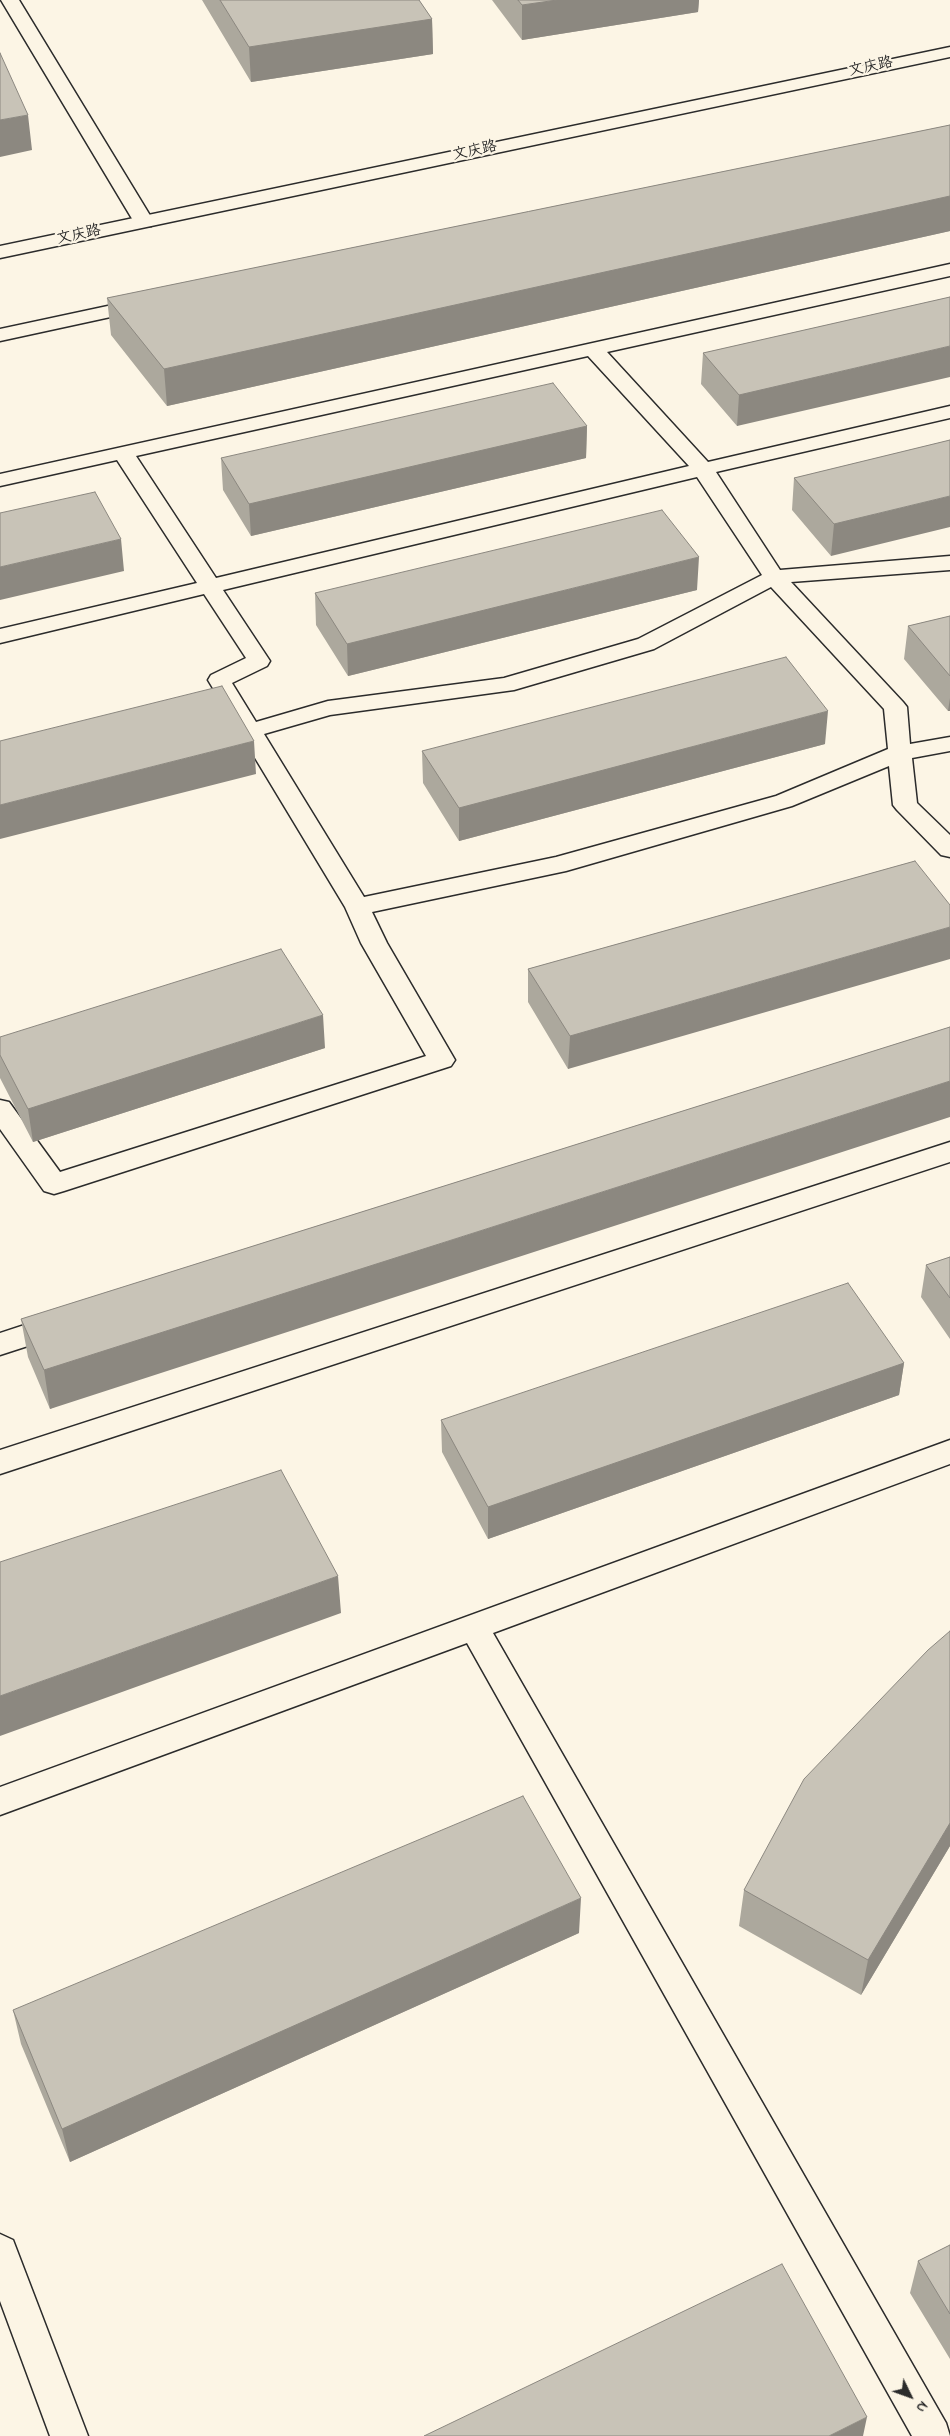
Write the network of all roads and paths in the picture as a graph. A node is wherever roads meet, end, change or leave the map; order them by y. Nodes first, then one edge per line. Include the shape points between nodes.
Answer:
1 (10, 0) edge
2 (950, 52) edge
3 (144, 222) junction
4 (0, 252) edge
5 (950, 270) edge
6 (165, 300) edge
7 (0, 335) edge
8 (593, 349) junction
9 (950, 412) edge
10 (123, 453) junction
11 (703, 469) junction
12 (0, 480) edge
13 (950, 563) edge
14 (774, 577) junction
15 (210, 586) junction
16 (0, 636) edge
17 (250, 731) junction
18 (950, 744) edge
19 (900, 753) junction
20 (950, 849) edge
21 (357, 908) junction
22 (0, 1109) edge
23 (950, 1152) edge
24 (86, 1316) edge
25 (0, 1344) edge
26 (950, 1452) edge
27 (0, 1462) edge
28 (474, 1627) junction
29 (0, 1801) edge
30 (0, 2252) edge
31 (68, 2436) edge
32 (933, 2436) edge

1 - 3 street
2 - 3 street, 文庆路
3 - 4 street, 文庆路
5 - 8 street
6 - 7 street
8 - 10 street
8 - 11 street
9 - 11 street
10 - 12 street
10 - 15 street
11 - 14 street
11 - 15 street
13 - 14 street
14 - 17 street via 646,644 506,685 328,708
14 - 19 street via 895,707
15 - 16 street
15 - 17 street via 259,661 219,680
17 - 21 street
18 - 19 street
19 - 20 street via 905,805
19 - 21 street via 784,801 746,812 557,865
21 - 22 street via 442,1060 54,1184
23 - 27 street
24 - 25 street
26 - 28 street
28 - 29 street
28 - 32 street
30 - 31 street

